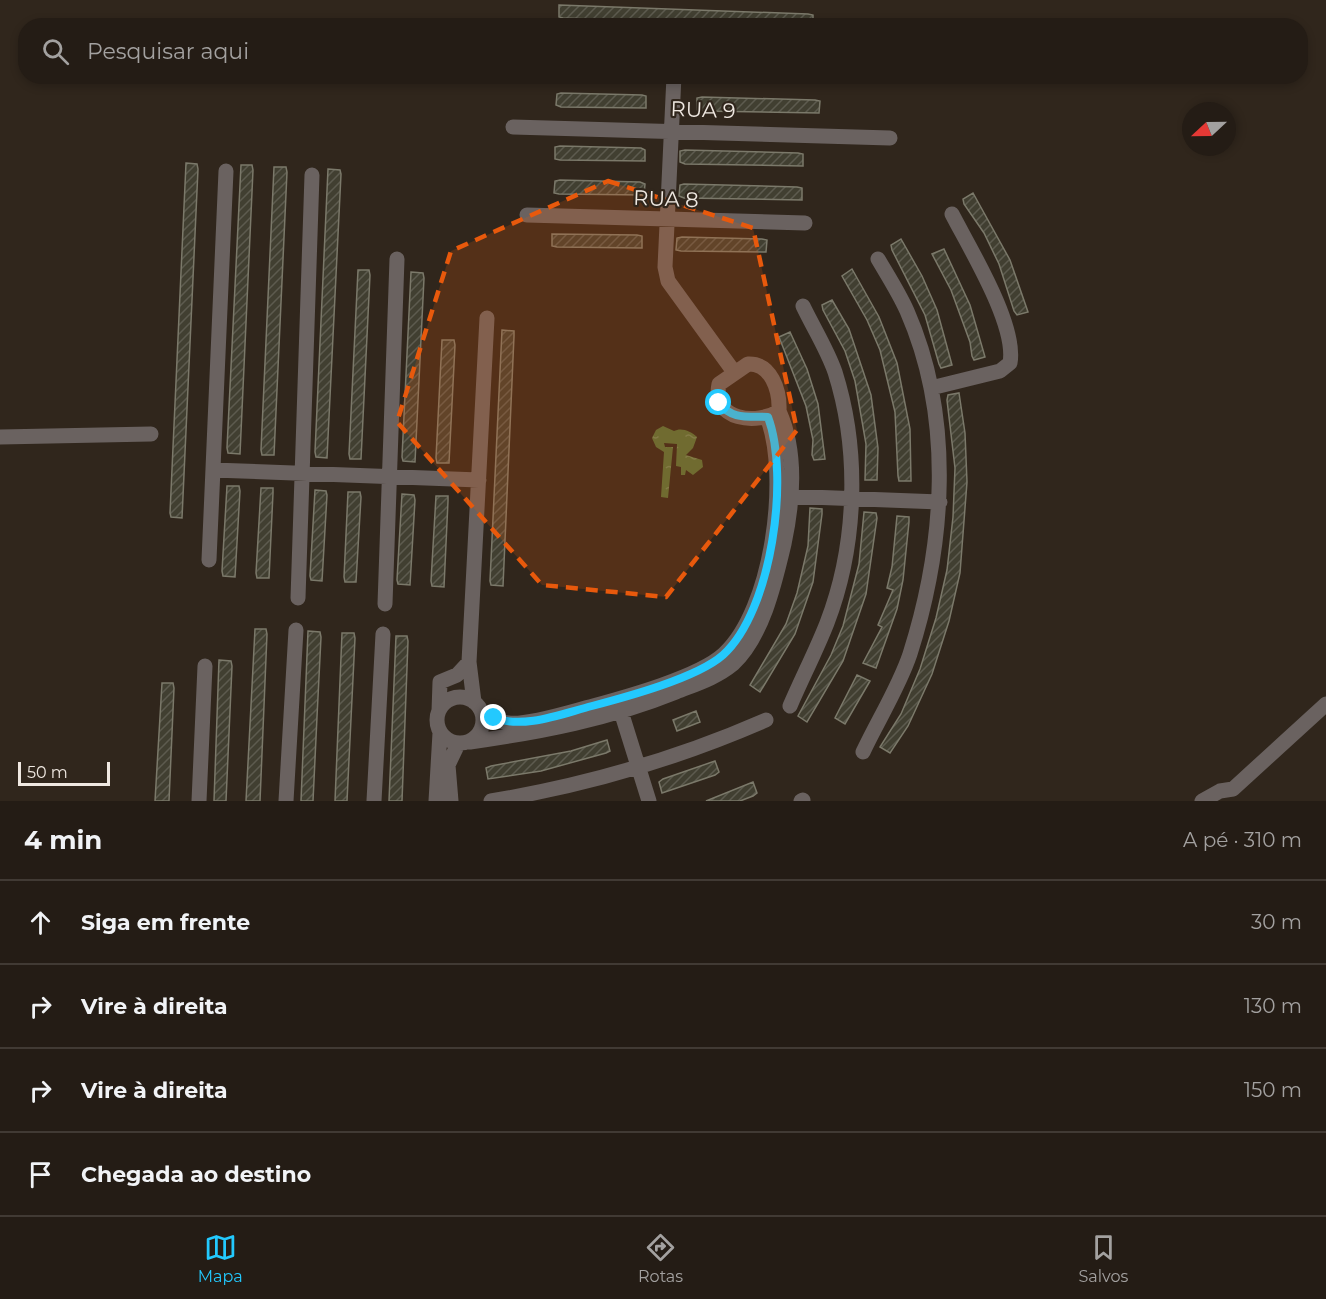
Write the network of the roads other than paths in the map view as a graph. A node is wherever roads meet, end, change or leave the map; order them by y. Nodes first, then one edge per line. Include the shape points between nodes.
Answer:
1 (674, 84) edge
2 (513, 127) dead end
3 (671, 130) junction
4 (890, 138) dead end
5 (225, 171) dead end
6 (312, 175) dead end
7 (952, 214) dead end
8 (527, 215) dead end
9 (667, 220) junction
10 (805, 223) dead end
11 (397, 259) dead end
12 (878, 259) dead end
13 (803, 306) dead end
14 (487, 318) dead end
15 (734, 372) junction
16 (931, 388) junction
17 (773, 414) junction
18 (151, 434) dead end
19 (0, 437) edge
20 (213, 470) junction
21 (301, 473) junction
22 (388, 476) junction
23 (479, 480) junction
24 (784, 496) junction
25 (851, 499) junction
26 (939, 502) junction
27 (209, 560) dead end
28 (298, 598) dead end
29 (385, 604) dead end
30 (296, 630) dead end
31 (383, 634) dead end
32 (469, 662) junction
33 (205, 666) dead end
34 (1326, 704) edge
35 (619, 706) junction
36 (790, 706) dead end
37 (478, 708) junction
38 (439, 711) junction
39 (766, 720) dead end
40 (440, 733) junction
41 (464, 743) junction
42 (863, 752) dead end
43 (638, 768) junction
44 (1231, 795) edge
45 (199, 801) edge
46 (286, 801) edge
47 (374, 801) edge
48 (436, 801) edge
49 (451, 801) edge
50 (491, 801) edge
51 (648, 801) edge
52 (1202, 801) edge

1 - 3 street
2 - 3 street, RUA 9
3 - 4 street, RUA 9
3 - 9 street
5 - 20 street
6 - 21 street
7 - 16 street via 992,290 1012,350 1010,363 1000,371
8 - 9 street, RUA 8
9 - 10 street, RUA 8
9 - 15 street via 664,267 668,281
11 - 22 street
12 - 16 street via 906,311
13 - 25 street via 834,370 850,435
14 - 23 street
15 - 17 street via 748,364 768,370 780,399
15 - 17 street via 719,384 716,395 726,413
16 - 26 street
17 - 24 street via 785,425 792,476
18 - 19 street
20 - 21 street
20 - 27 street
21 - 22 street
21 - 28 street
22 - 23 street
22 - 29 street
23 - 32 street
24 - 25 street
24 - 35 street via 790,515 773,593 734,663 715,677
25 - 26 street
25 - 36 street via 846,554 828,622
26 - 42 street via 933,565 909,656
30 - 46 street
31 - 47 street
32 - 37 street
32 - 38 street via 457,675 440,682
33 - 45 street
34 - 44 street
35 - 37 street via 509,724
35 - 41 street via 558,729
35 - 43 street
37 - 38 street via 467,698 456,697 445,702
37 - 41 street via 483,725 479,735
38 - 40 street via 436,722
39 - 43 street via 706,746
40 - 41 street via 448,741
40 - 48 street
41 - 49 street via 448,765
43 - 50 street via 559,789
43 - 51 street
44 - 52 street via 1220,791

